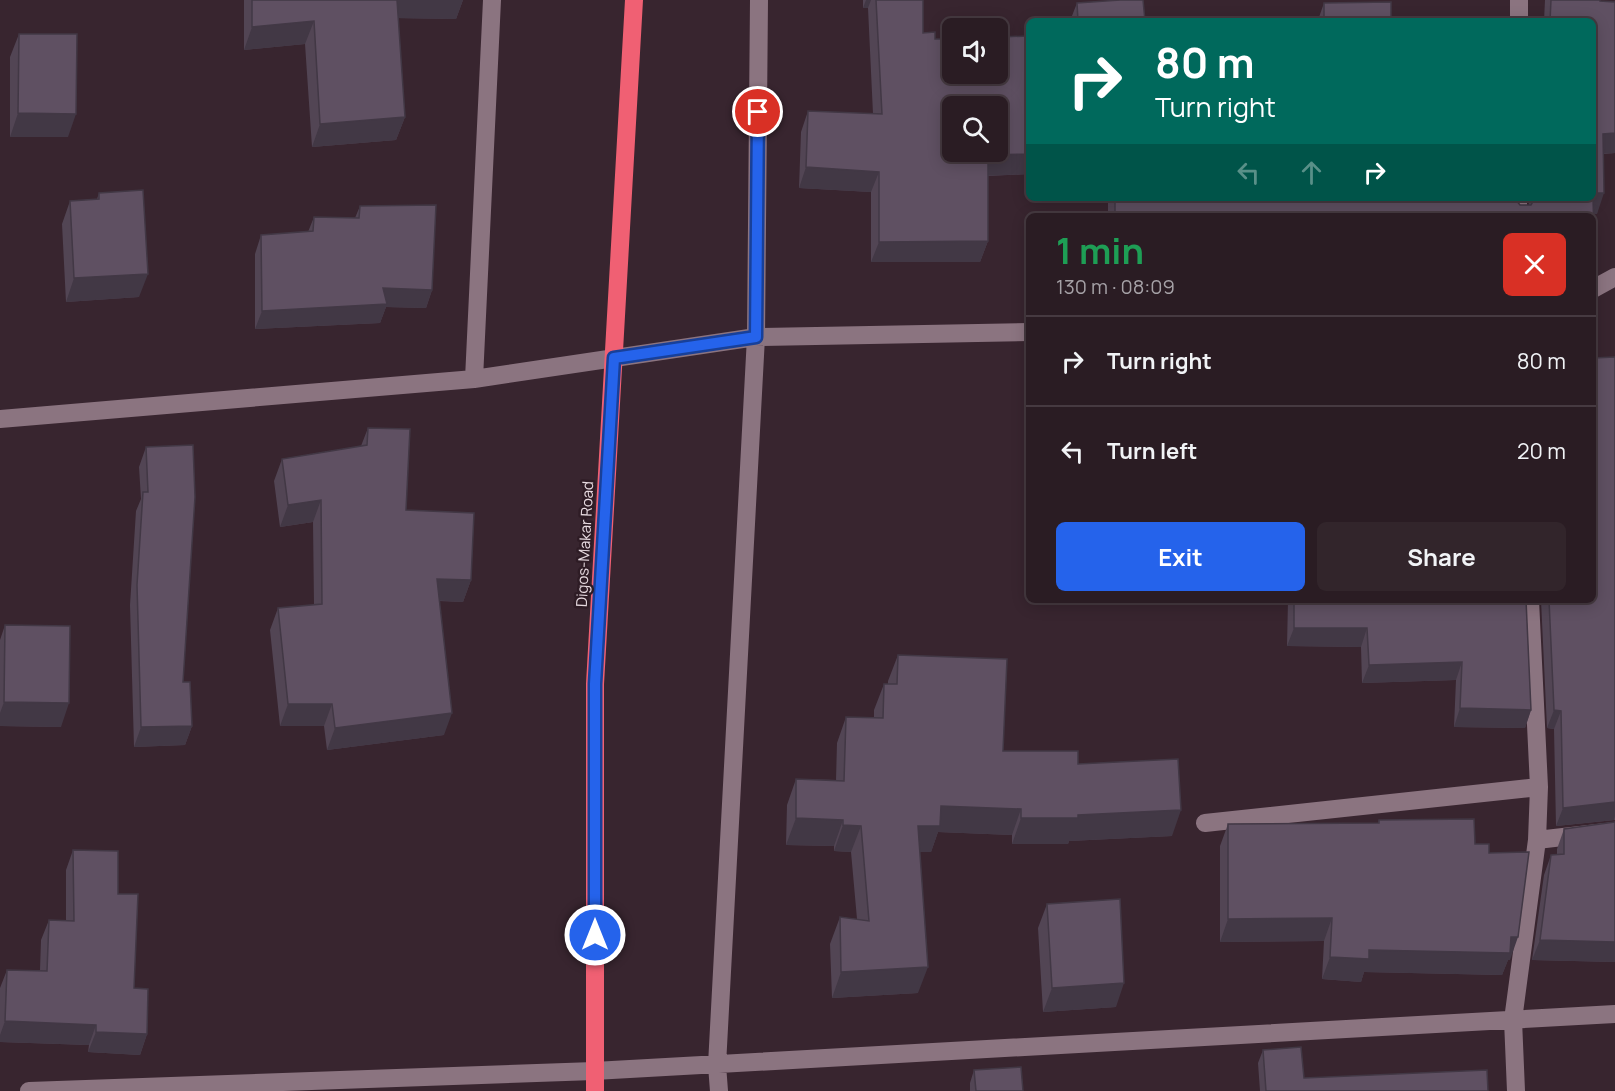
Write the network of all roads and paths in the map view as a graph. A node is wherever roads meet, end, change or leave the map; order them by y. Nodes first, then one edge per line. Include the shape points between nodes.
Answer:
1 (492, 0) edge
2 (634, 0) edge
3 (759, 0) edge
4 (1519, 0) edge
5 (1519, 18) edge
6 (1615, 278) edge
7 (1596, 288) edge
8 (1026, 332) edge
9 (756, 337) junction
10 (614, 358) junction
11 (474, 379) junction
12 (0, 419) edge
13 (1530, 603) edge
14 (1539, 787) junction
15 (1204, 823) dead end
16 (1615, 831) edge
17 (1537, 840) junction
18 (1615, 1014) edge
19 (1513, 1020) junction
20 (717, 1065) junction
21 (594, 1071) junction
22 (29, 1091) edge
23 (595, 1091) edge
24 (719, 1091) edge
25 (1516, 1091) edge

1 - 11 street
2 - 10 highway, Digos-Makar Road
3 - 9 street
4 - 5 street
6 - 7 street
8 - 9 street
9 - 10 street
9 - 20 street
10 - 11 street
10 - 21 highway, Digos-Makar Road via 595,684
11 - 12 street
13 - 14 street
14 - 15 street
14 - 17 street
16 - 17 street
17 - 19 street
18 - 19 street
19 - 20 street
19 - 25 street
20 - 21 street
20 - 24 street
21 - 22 street
21 - 23 highway, Digos-Makar Road

